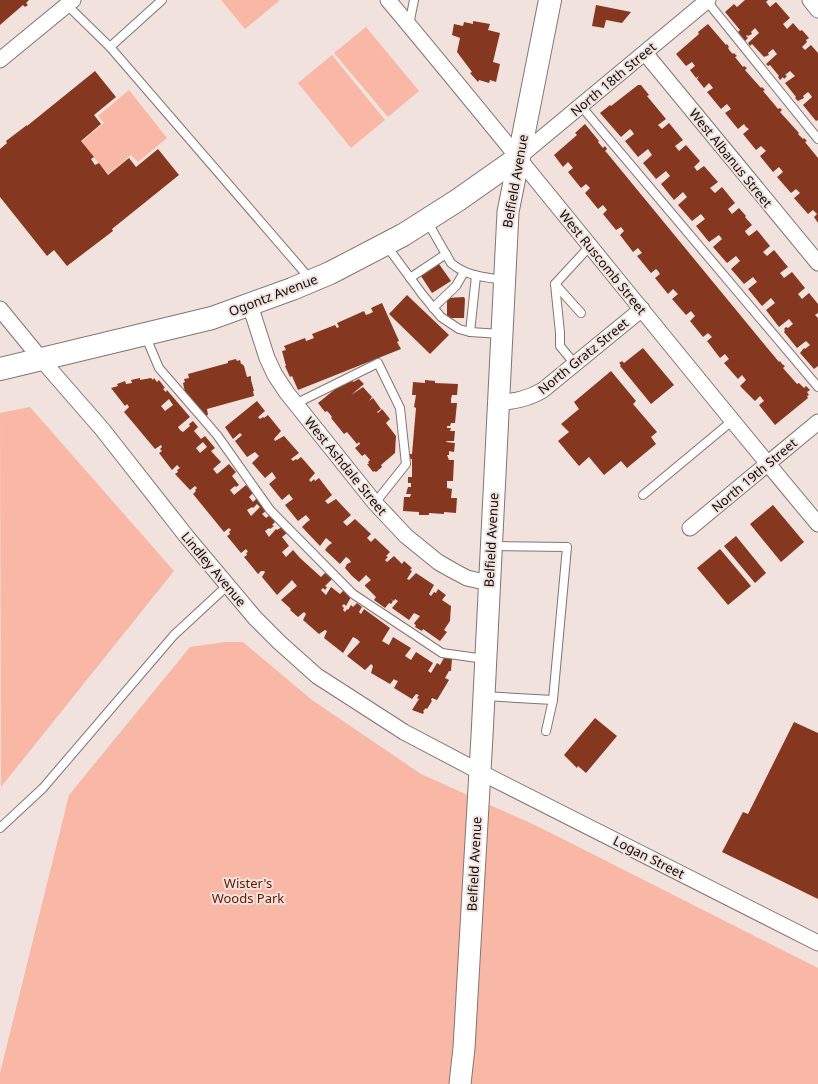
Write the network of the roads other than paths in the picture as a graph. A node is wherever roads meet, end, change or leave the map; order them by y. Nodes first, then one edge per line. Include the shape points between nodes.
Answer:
1 (162, 0) edge
2 (388, 0) edge
3 (414, 0) edge
4 (550, 0) edge
5 (707, 0) edge
6 (810, 0) edge
7 (67, 2) edge
8 (818, 10) edge
9 (409, 25) junction
10 (110, 47) junction
11 (645, 53) junction
12 (0, 60) edge
13 (581, 106) junction
14 (818, 139) edge
15 (519, 157) junction
16 (427, 221) junction
17 (386, 245) junction
18 (590, 246) junction
19 (446, 254) junction
20 (818, 263) edge
21 (464, 272) junction
22 (476, 276) junction
23 (410, 278) junction
24 (504, 280) junction
25 (312, 281) junction
26 (555, 284) junction
27 (250, 305) junction
28 (433, 308) junction
29 (642, 308) junction
30 (0, 309) edge
31 (581, 313) dead end
32 (470, 332) junction
33 (144, 334) junction
34 (502, 334) junction
35 (41, 359) junction
36 (574, 363) junction
37 (0, 369) edge
38 (818, 387) edge
39 (498, 403) junction
40 (295, 404) junction
41 (732, 421) junction
42 (818, 422) edge
43 (768, 464) junction
44 (643, 495) dead end
45 (375, 503) junction
46 (818, 524) edge
47 (690, 528) dead end
48 (491, 546) junction
49 (489, 583) junction
50 (228, 586) junction
51 (485, 660) junction
52 (484, 696) junction
53 (553, 700) junction
54 (546, 731) dead end
55 (480, 772) junction
56 (0, 828) edge
57 (818, 942) edge
58 (460, 1084) edge

1 - 10 lane
2 - 9 street, West Ruscomb Street
3 - 9 lane
4 - 15 main road, Belfield Avenue
5 - 11 street, North 18th Street
5 - 14 lane
6 - 8 street
7 - 10 lane
7 - 12 street
9 - 15 street, West Ruscomb Street
10 - 25 lane
11 - 13 street, North 18th Street
11 - 20 street, West Albanus Street
13 - 15 street, North 18th Street
13 - 38 lane
15 - 16 main road, Ogontz Avenue
15 - 18 street, West Ruscomb Street
15 - 24 street, Belfield Avenue via 508,212
16 - 17 main road, Ogontz Avenue
16 - 19 lane
17 - 23 lane
17 - 25 main road, Ogontz Avenue
18 - 26 lane
18 - 29 street, West Ruscomb Street
19 - 21 lane via 451,263
19 - 23 lane
21 - 22 lane
21 - 28 lane via 456,286
22 - 24 lane
22 - 32 lane
23 - 28 lane
24 - 34 street, Belfield Avenue
25 - 27 main road, Ogontz Avenue
26 - 31 lane
26 - 36 lane via 560,346
27 - 33 main road, Ogontz Avenue via 212,318
27 - 40 street, West Ashdale Street via 267,358 275,375
28 - 32 lane via 459,329
29 - 36 street, North Gratz Street
29 - 41 street, West Ruscomb Street
30 - 35 street, Lindley Avenue
32 - 34 lane
33 - 35 main road, Ogontz Avenue
33 - 51 lane via 159,368 216,435 270,510 353,594 442,653
34 - 39 street, Belfield Avenue
35 - 37 main road, Ogontz Avenue
35 - 50 street, Lindley Avenue via 102,429
36 - 39 street, North Gratz Street via 533,396
39 - 48 street, Belfield Avenue
40 - 45 street, West Ashdale Street
40 - 45 lane via 378,363 400,408 406,464
41 - 43 street, West Ruscomb Street
41 - 44 lane
42 - 43 street, North 19th Street
43 - 46 street, West Ruscomb Street
43 - 47 street, North 19th Street
45 - 49 street, West Ashdale Street via 406,536 438,562 467,578
48 - 49 street, Belfield Avenue
48 - 53 lane via 567,547
49 - 51 street, Belfield Avenue
50 - 55 street, Lindley Avenue via 255,618 317,676 404,732
50 - 56 lane via 174,635 43,788
51 - 52 street, Belfield Avenue
52 - 53 lane
52 - 55 street, Belfield Avenue
53 - 54 lane
55 - 57 street, Logan Street
55 - 58 street, Belfield Avenue

